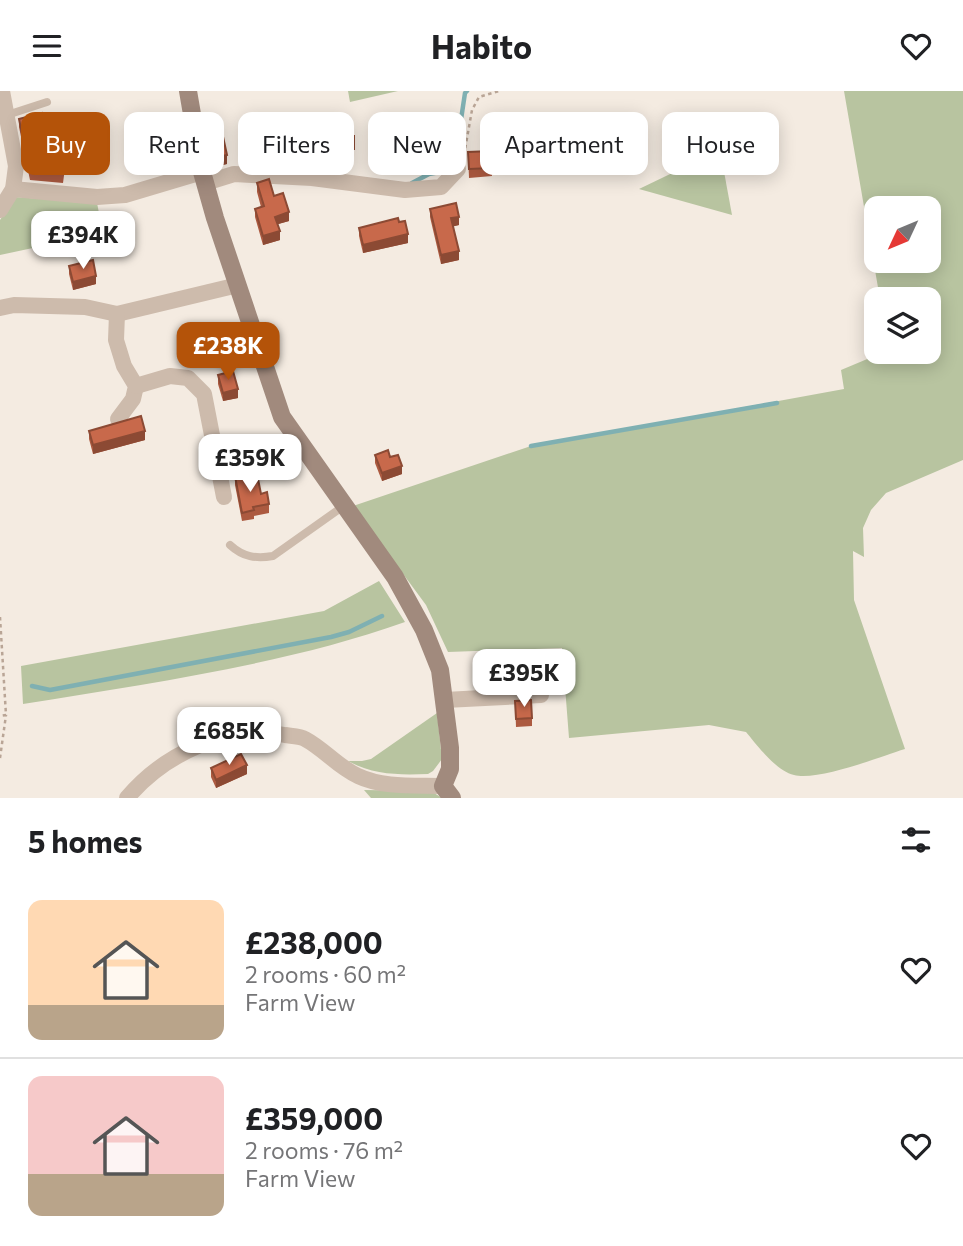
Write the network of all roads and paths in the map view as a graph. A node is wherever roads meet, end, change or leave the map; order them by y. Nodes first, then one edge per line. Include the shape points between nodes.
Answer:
1 (2, 91) edge
2 (188, 91) edge
3 (478, 91) edge
4 (499, 91) edge
5 (480, 97) junction
6 (47, 102) dead end
7 (7, 115) junction
8 (466, 143) edge
9 (452, 175) edge
10 (204, 178) junction
11 (7, 193) edge
12 (0, 210) edge
13 (238, 285) junction
14 (0, 308) edge
15 (117, 314) junction
16 (135, 386) junction
17 (118, 419) edge
18 (224, 497) dead end
19 (345, 505) junction
20 (230, 545) dead end
21 (0, 617) edge
22 (541, 695) dead end
23 (445, 701) junction
24 (6, 715) junction
25 (0, 716) edge
26 (0, 758) edge
27 (447, 792) edge
28 (127, 798) edge

1 - 7 street
2 - 10 street
3 - 5 path
4 - 5 path
5 - 8 path via 472,110
6 - 7 lane
7 - 11 street via 16,166
9 - 10 street via 441,187 405,190 312,178 234,174
10 - 11 street via 125,195
10 - 13 street
11 - 12 street
13 - 15 street
13 - 19 street via 282,418
14 - 15 street via 85,307
15 - 16 street via 116,340
16 - 17 street via 133,399
16 - 18 street via 170,376 188,379 204,394
19 - 20 lane via 273,556 247,556
19 - 23 street via 395,577 424,630 440,670
21 - 24 path
22 - 23 street
23 - 27 street via 450,748
24 - 25 path
24 - 26 path
27 - 28 street via 358,776 304,738 271,732 210,740 152,774

